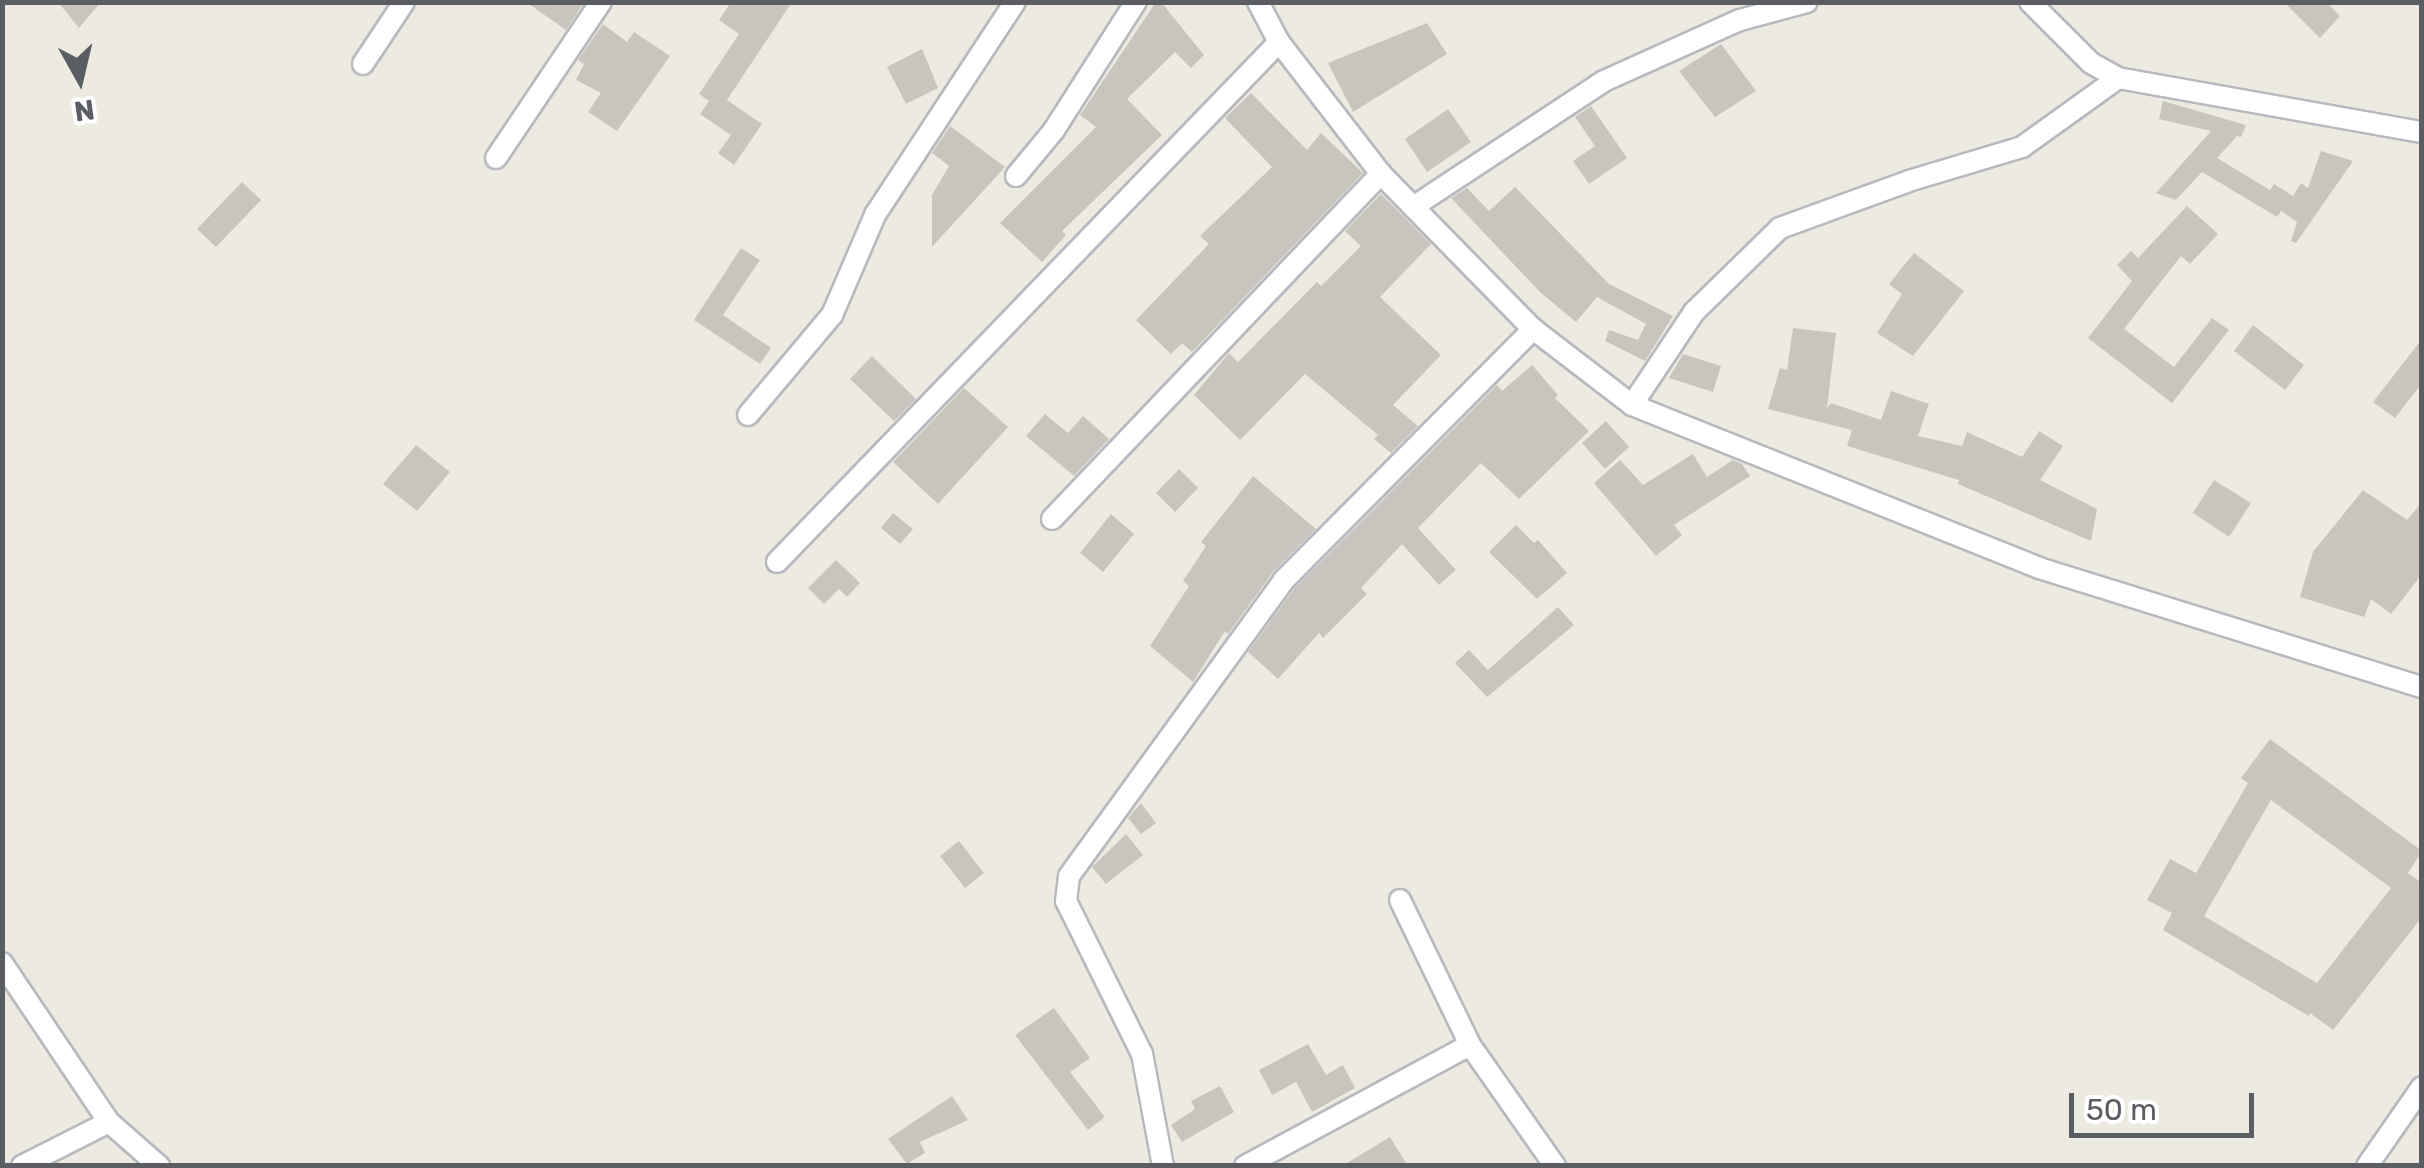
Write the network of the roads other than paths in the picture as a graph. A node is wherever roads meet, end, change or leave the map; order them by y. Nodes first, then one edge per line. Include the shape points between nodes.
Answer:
1 (404, 2) edge
2 (601, 2) edge
3 (1015, 2) edge
4 (1136, 2) edge
5 (1258, 2) edge
6 (1807, 2) edge
7 (2030, 2) edge
8 (1279, 42) junction
9 (362, 64) dead end
10 (2118, 78) junction
11 (2422, 132) edge
12 (496, 158) dead end
13 (1381, 174) junction
14 (1016, 176) dead end
15 (1413, 206) junction
16 (1533, 329) junction
17 (1632, 405) junction
18 (748, 415) dead end
19 (1052, 519) dead end
20 (777, 562) dead end
21 (2422, 687) edge
22 (1400, 900) dead end
23 (2, 964) edge
24 (10, 985) edge
25 (1470, 1046) junction
26 (2422, 1087) edge
27 (109, 1122) junction
28 (22, 1166) edge
29 (159, 1166) edge
30 (1163, 1166) edge
31 (1245, 1166) edge
32 (1555, 1166) edge
33 (2367, 1166) edge

1 - 9 street
2 - 12 street
3 - 18 street via 875,214 832,316
4 - 14 street via 1054,130
5 - 8 street
6 - 15 street via 1740,20 1604,81
7 - 10 street via 2091,63
8 - 13 street
8 - 20 street
10 - 11 street
10 - 17 street via 2022,147 1780,228 1694,312
13 - 15 street
13 - 19 street
15 - 16 street
16 - 17 street
16 - 30 street via 1284,580 1069,876 1066,901 1142,1054
17 - 21 street via 2039,568
22 - 25 street
23 - 24 street
24 - 27 street
25 - 31 street
25 - 32 street
26 - 33 street
27 - 28 street
27 - 29 street

